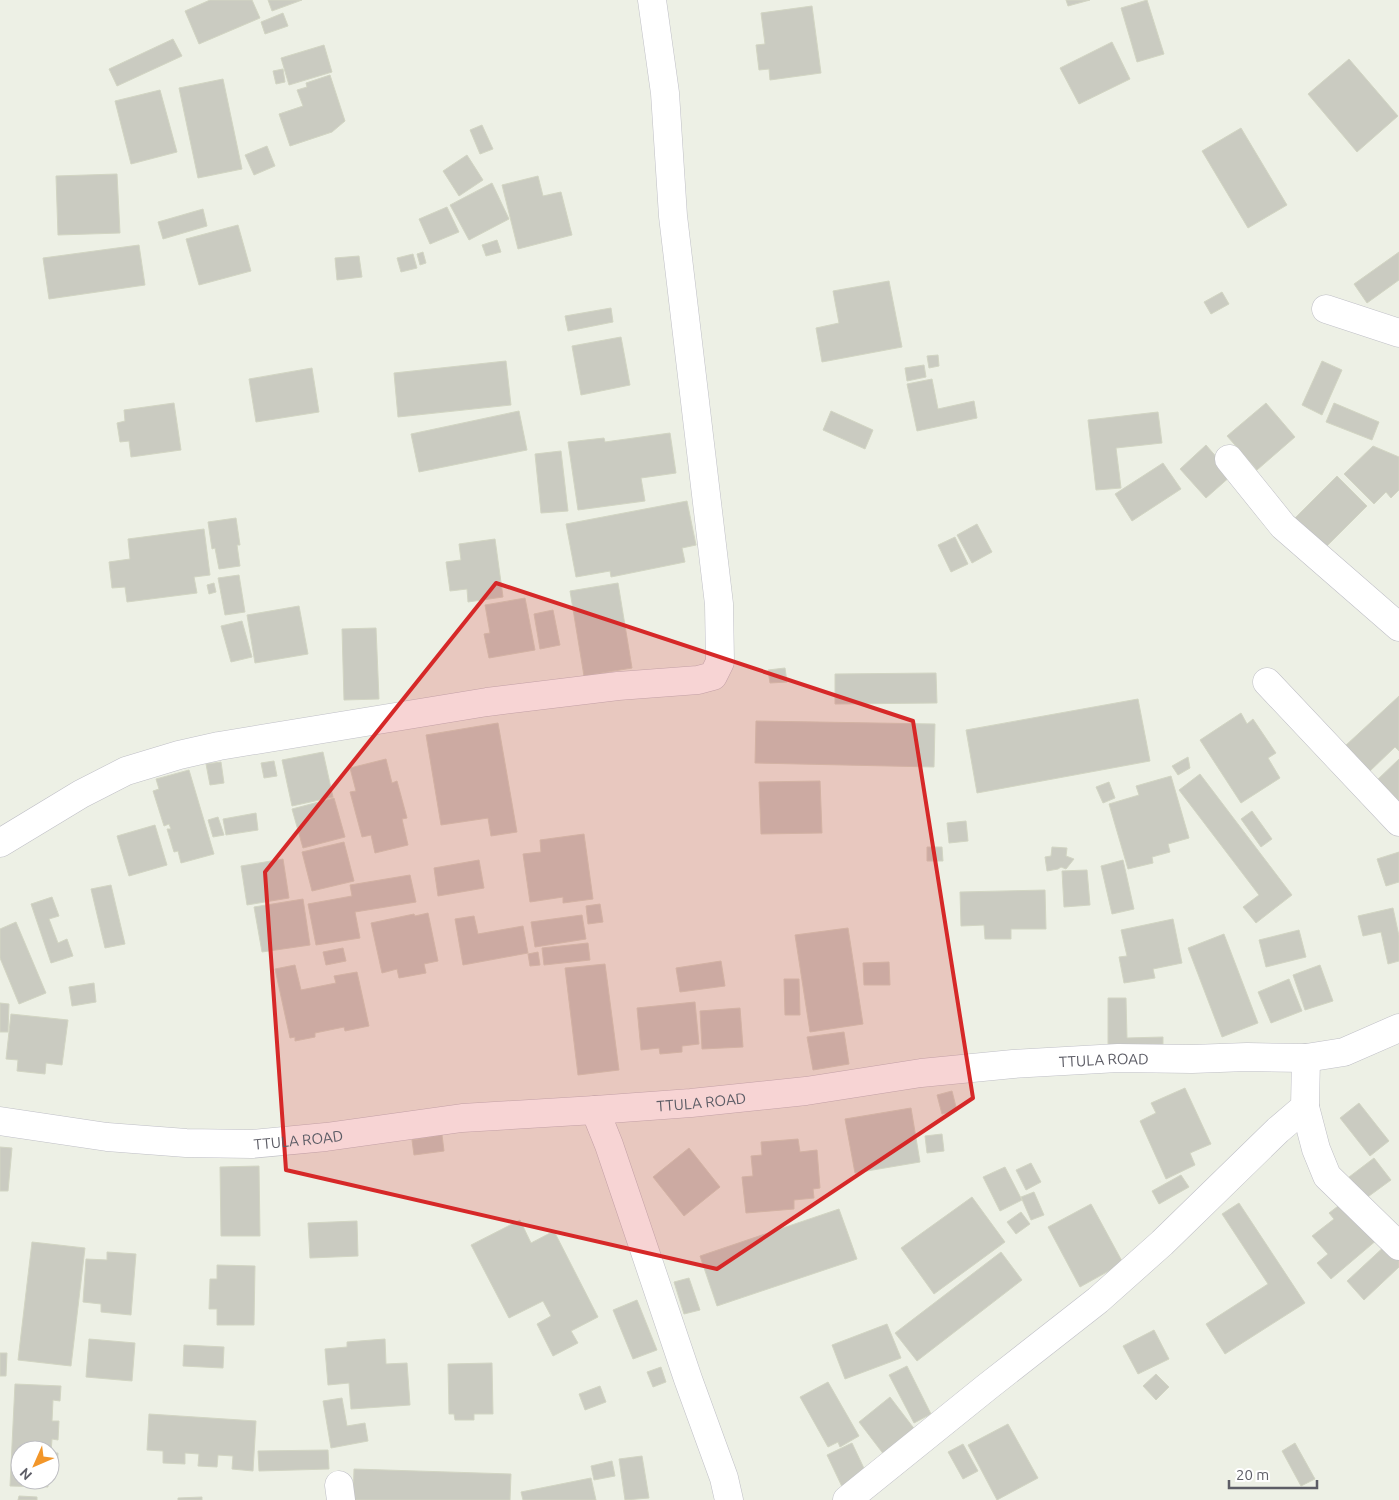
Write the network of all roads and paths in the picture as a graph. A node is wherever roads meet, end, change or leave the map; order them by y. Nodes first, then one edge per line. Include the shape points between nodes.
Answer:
1 (652, 0) edge
2 (1326, 309) dead end
3 (1399, 333) edge
4 (1229, 459) dead end
5 (1399, 627) edge
6 (1267, 682) dead end
7 (1399, 822) edge
8 (0, 843) edge
9 (1399, 1028) edge
10 (1306, 1058) junction
11 (1305, 1107) junction
12 (595, 1110) junction
13 (0, 1121) edge
14 (1399, 1246) edge
15 (728, 1500) edge
16 (847, 1500) edge

1 - 8 street via 665,94 673,216 719,604 720,662 712,676 487,702 220,746 126,771
2 - 3 street
4 - 5 street via 1283,526
6 - 7 street
9 - 10 street, TTULA ROAD via 1344,1052
10 - 11 street
10 - 12 street, TTULA ROAD via 1118,1058 1014,1064 921,1073 806,1091
11 - 14 street via 1327,1176
11 - 16 street via 1098,1300
12 - 13 street, TTULA ROAD via 462,1118 326,1138 252,1144 107,1137
12 - 15 street via 724,1478

